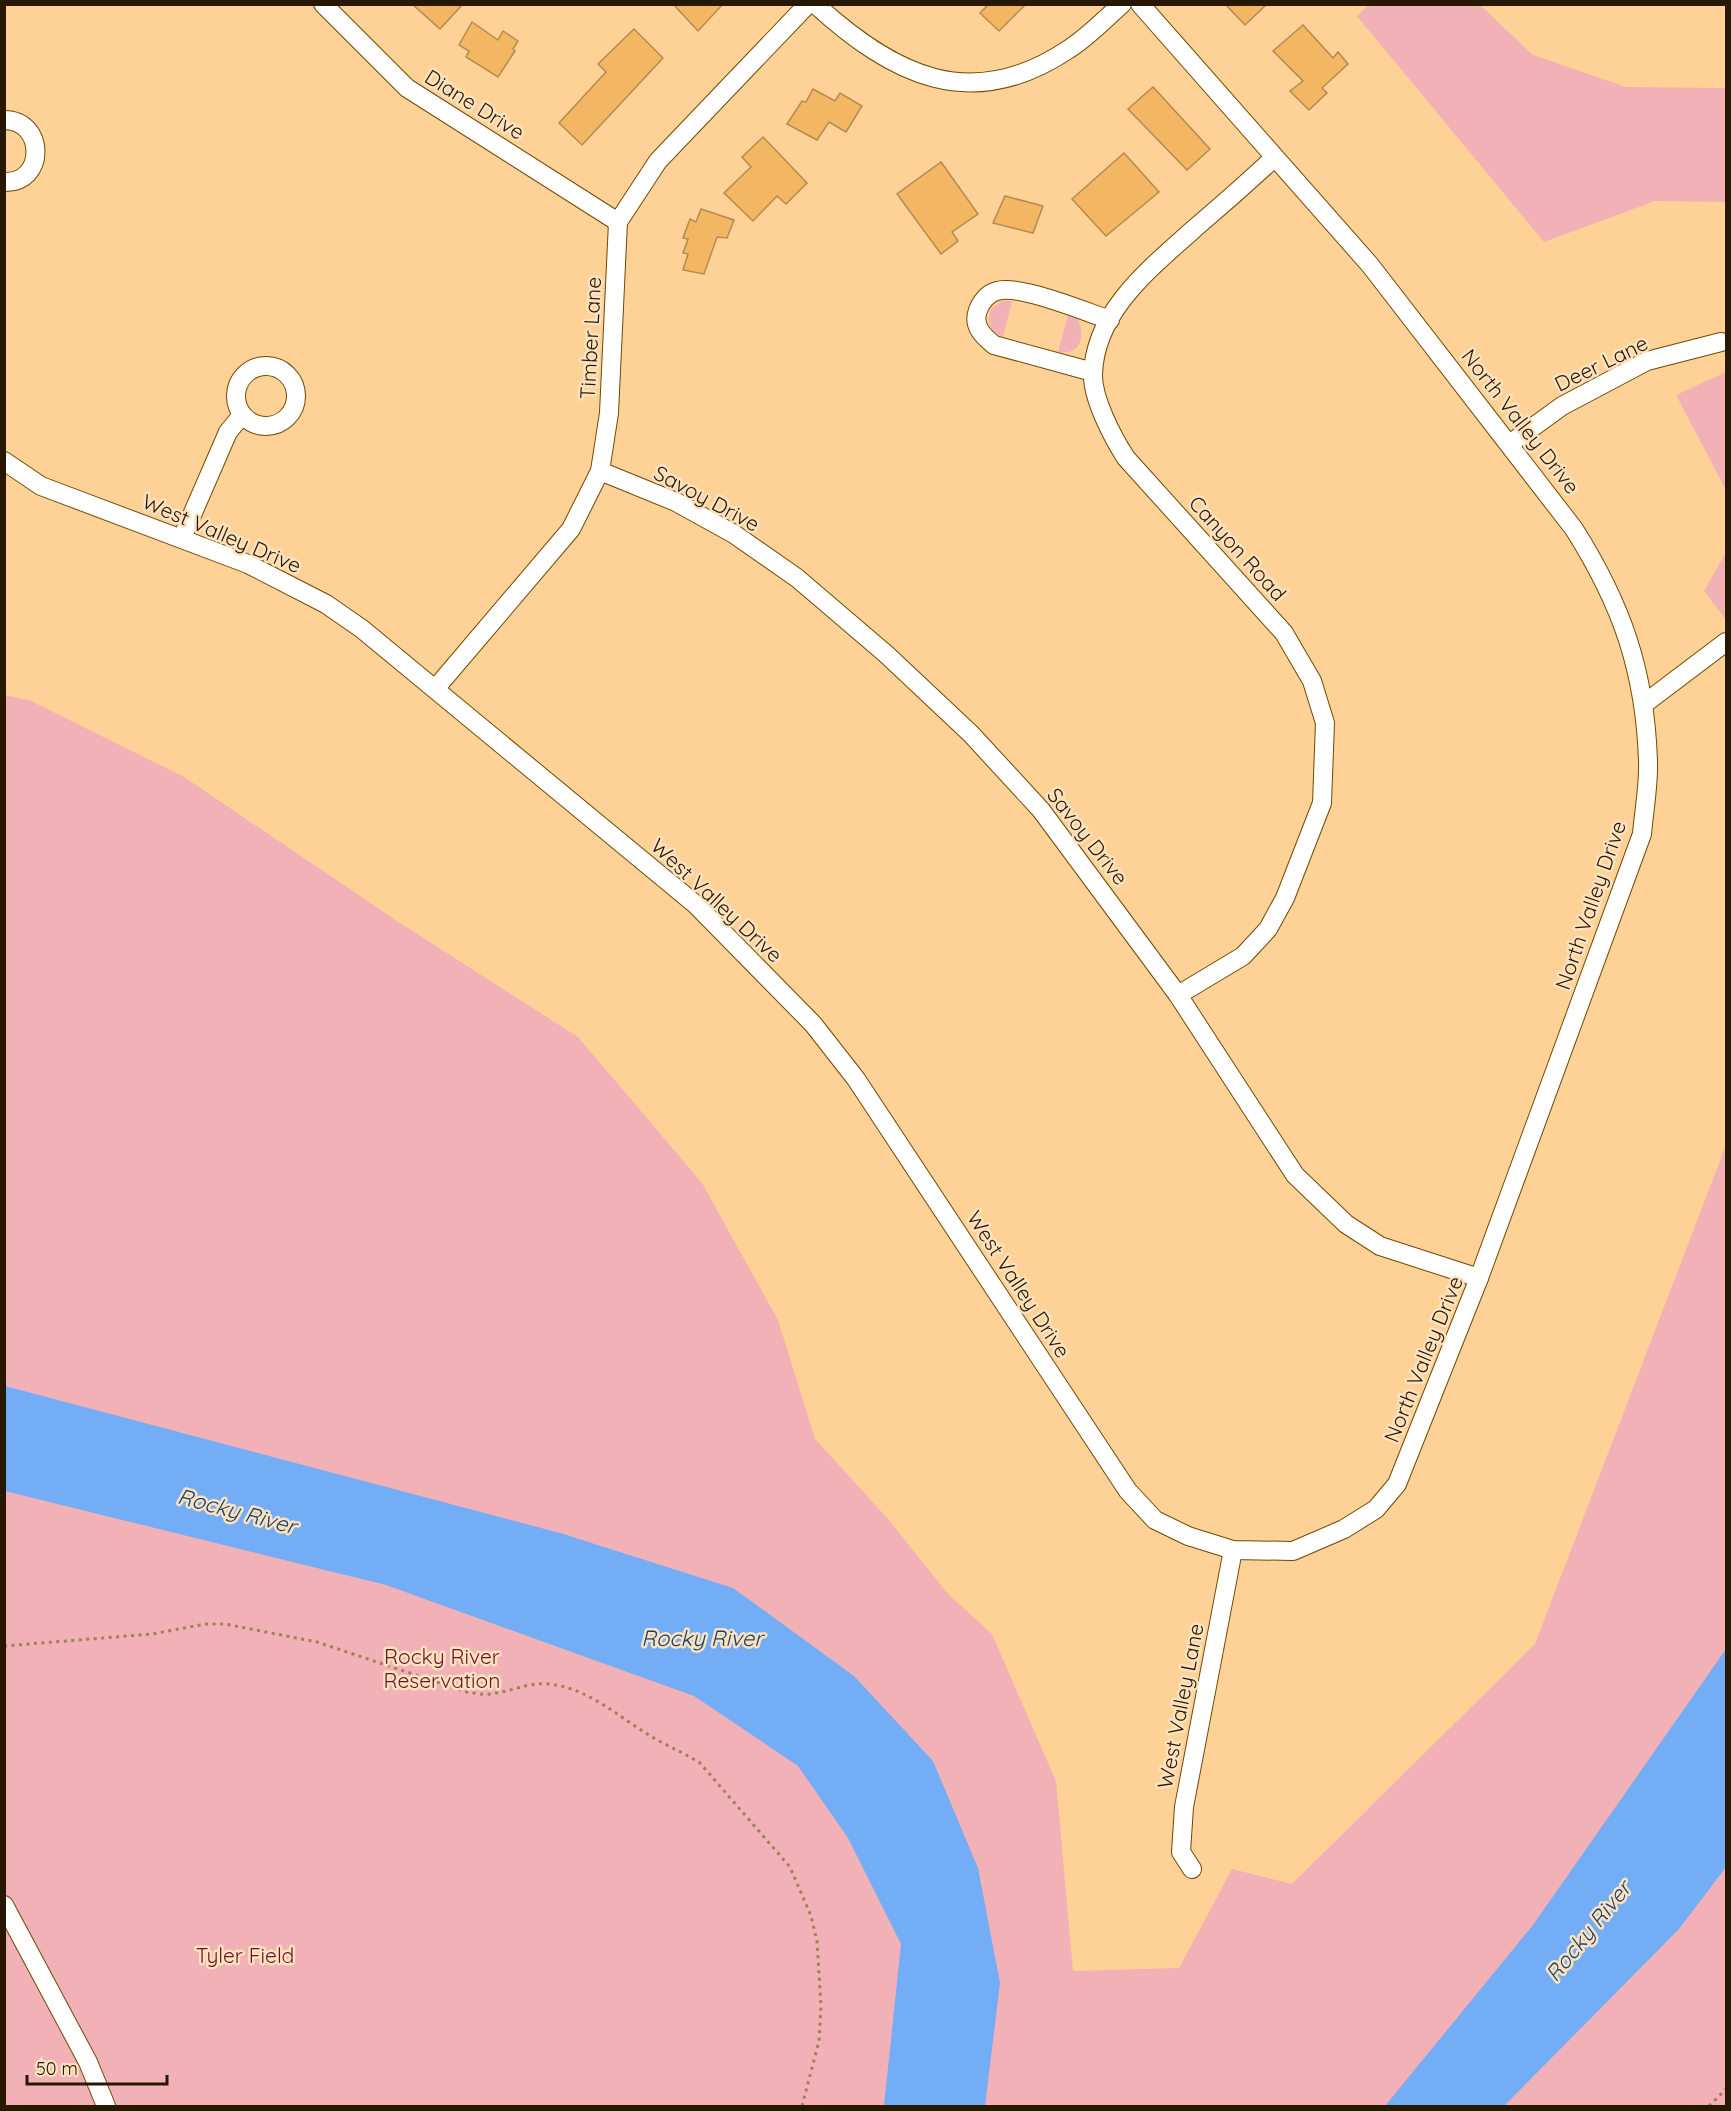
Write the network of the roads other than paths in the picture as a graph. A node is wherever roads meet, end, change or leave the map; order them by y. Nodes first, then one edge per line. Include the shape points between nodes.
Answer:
1 (323, 4) edge
2 (808, 4) edge
3 (815, 4) edge
4 (1122, 4) edge
5 (1140, 4) edge
6 (4, 120) edge
7 (1274, 158) junction
8 (4, 182) edge
9 (618, 222) junction
10 (1110, 320) junction
11 (1721, 342) dead end
12 (1093, 372) junction
13 (242, 415) dead end
14 (1510, 443) junction
15 (4, 461) edge
16 (600, 471) junction
17 (182, 538) junction
18 (1726, 642) edge
19 (435, 688) junction
20 (1644, 704) junction
21 (1179, 995) junction
22 (1479, 1278) junction
23 (1233, 1550) junction
24 (1192, 1869) dead end
25 (4, 1905) edge
26 (106, 2106) edge

1 - 9 street, Diane Drive via 407,88
2 - 9 street, Timber Lane via 657,161
3 - 4 street via 852,38 892,63 937,80 986,82 1025,74 1070,49
5 - 7 street, North Valley Drive
6 - 8 street via 26,127 36,144 37,155 28,173
7 - 10 street, Canyon Road via 1146,272
7 - 14 street, North Valley Drive via 1371,265
9 - 16 street, Timber Lane via 609,413
10 - 12 street, Canyon Road via 1096,345
10 - 12 street via 1014,289 996,291 983,299 977,311 976,323 994,345
11 - 14 street, Deer Lane via 1647,361 1562,406
12 - 21 street, Canyon Road via 1109,432 1126,458 1284,633 1312,681 1325,723 1322,803 1286,898 1268,929 1243,956
13 - 17 street via 228,432
14 - 20 street, North Valley Drive via 1575,529 1602,573 1623,621
15 - 17 street, West Valley Drive via 41,486
16 - 19 street, Timber Lane via 571,529
16 - 21 street, Savoy Drive via 676,502 734,534 797,578 886,654 971,734 1041,810
17 - 19 street, West Valley Drive via 248,564 326,604
18 - 20 street
19 - 23 street, West Valley Drive via 695,904 813,1024 862,1088 1128,1491 1155,1520 1188,1536
20 - 22 street, North Valley Drive via 1648,764 1642,834
21 - 22 street, Savoy Drive via 1295,1174 1346,1224 1380,1246
22 - 23 street, North Valley Drive via 1397,1484 1376,1509 1293,1551
23 - 24 street, West Valley Lane via 1184,1807 1181,1852
25 - 26 street via 88,2062

